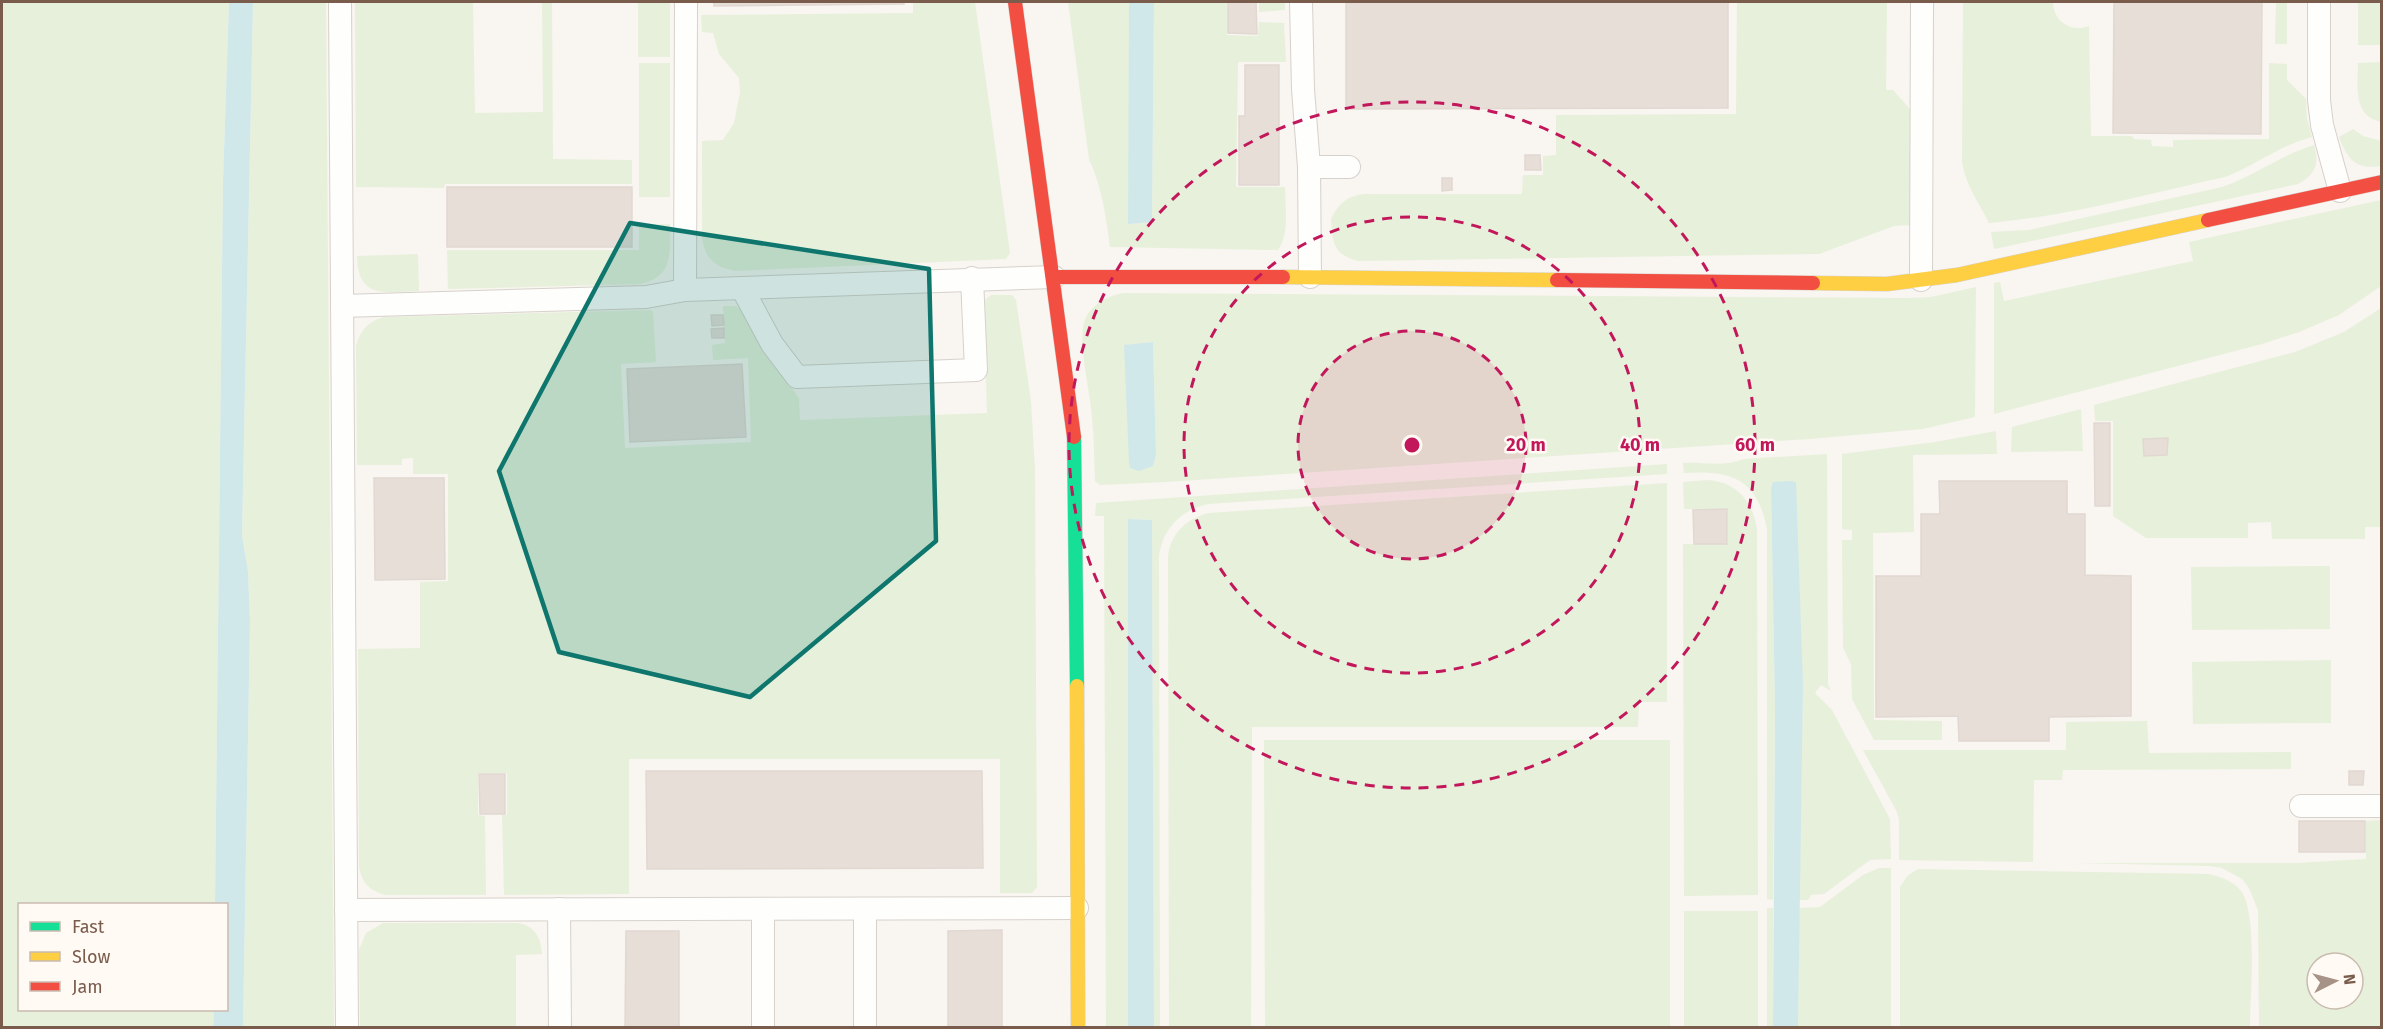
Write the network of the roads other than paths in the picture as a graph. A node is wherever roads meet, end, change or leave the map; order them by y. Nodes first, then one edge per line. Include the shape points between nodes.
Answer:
1 (340, 2) edge
2 (686, 2) edge
3 (1015, 2) edge
4 (1301, 2) edge
5 (1922, 2) edge
6 (2319, 2) edge
7 (1349, 167) dead end
8 (1309, 168) junction
9 (2382, 182) edge
10 (2340, 192) junction
11 (1054, 277) junction
12 (1310, 277) junction
13 (972, 278) junction
14 (1921, 280) junction
15 (742, 288) junction
16 (685, 290) junction
17 (342, 306) junction
18 (2301, 806) dead end
19 (2382, 806) edge
20 (1077, 908) junction
21 (559, 909) junction
22 (763, 909) junction
23 (866, 909) junction
24 (346, 910) junction
25 (347, 1028) edge
26 (560, 1028) edge
27 (763, 1028) edge
28 (865, 1028) edge
29 (1078, 1028) edge

1 - 17 lane
2 - 16 lane
3 - 11 street
4 - 8 lane
5 - 14 lane
6 - 10 lane via 2319,100
7 - 8 lane
8 - 12 lane
9 - 10 street
10 - 14 street
11 - 12 street
11 - 13 lane
11 - 20 street via 1076,457
12 - 14 street via 1887,284
13 - 15 lane
13 - 15 lane via 976,370 797,377 772,344
15 - 16 lane
16 - 17 lane via 646,297
17 - 24 lane
18 - 19 lane
20 - 23 lane
20 - 29 street
21 - 22 lane
21 - 24 lane
21 - 26 lane
22 - 23 lane
22 - 27 lane
23 - 28 lane
24 - 25 lane

